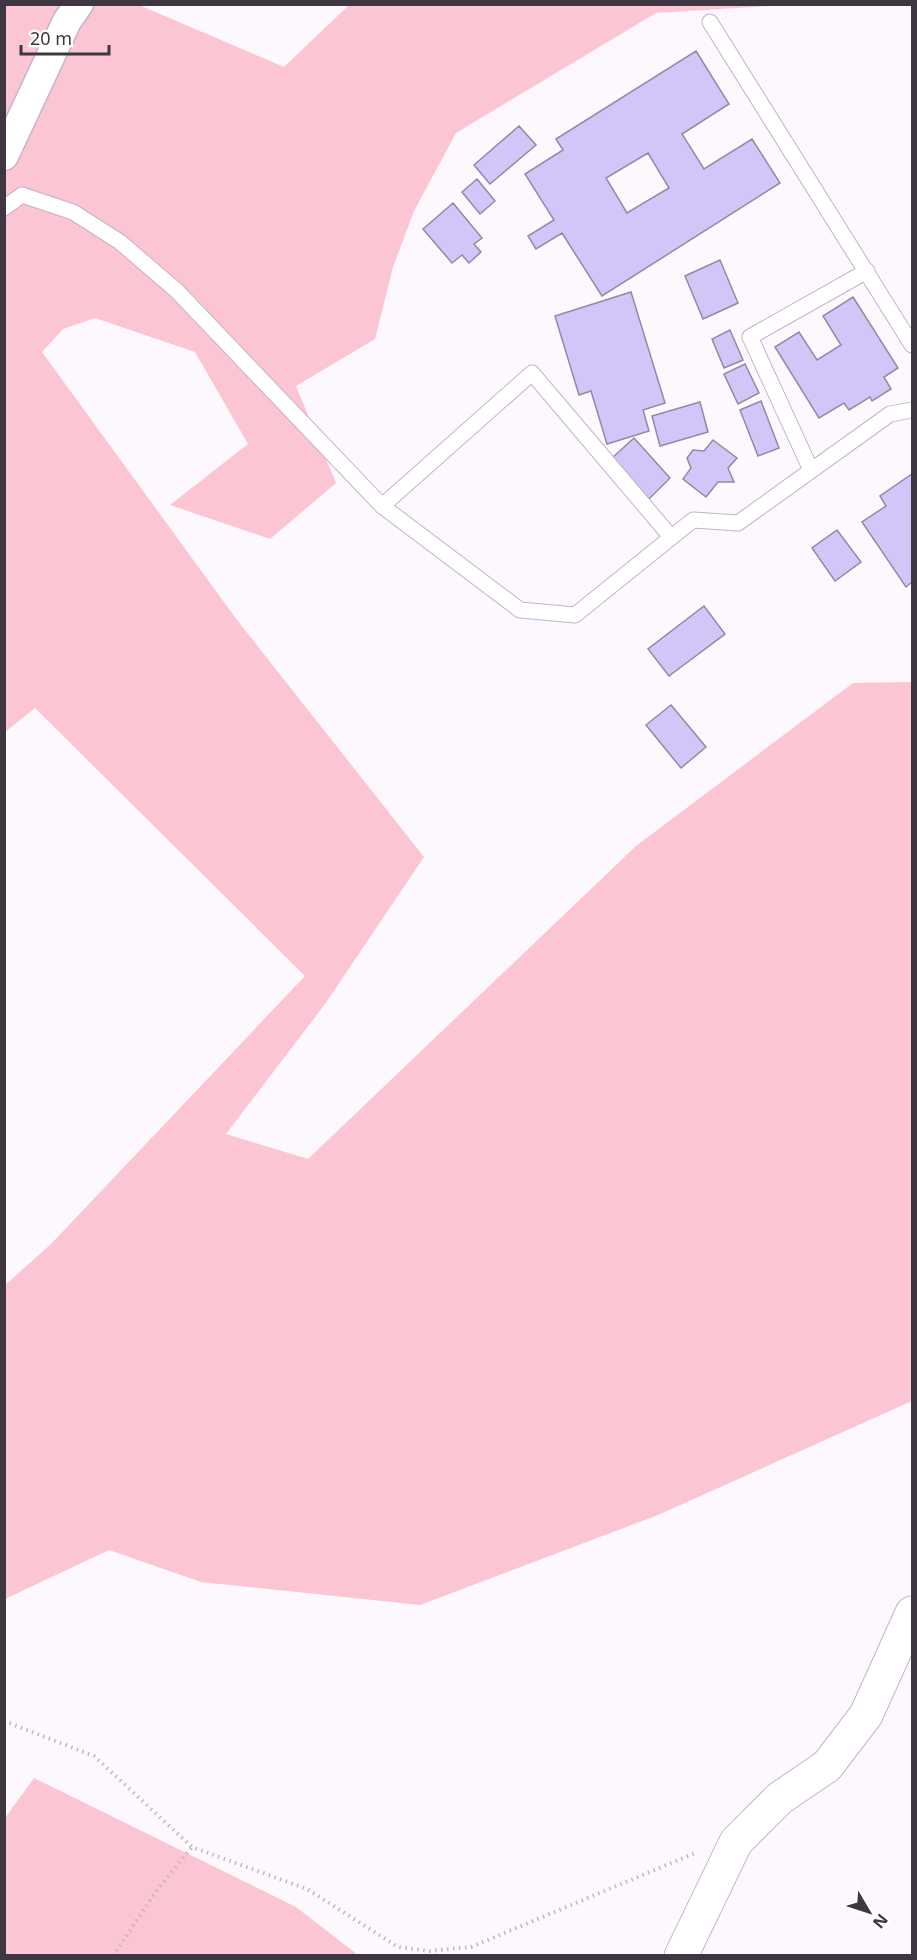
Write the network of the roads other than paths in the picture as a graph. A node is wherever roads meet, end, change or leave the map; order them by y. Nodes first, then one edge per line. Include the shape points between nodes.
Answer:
1 (79, 4) edge
2 (710, 22) dead end
3 (4, 156) edge
4 (4, 208) edge
5 (867, 271) junction
6 (912, 345) edge
7 (912, 410) edge
8 (811, 470) junction
9 (382, 506) junction
10 (671, 537) junction
11 (912, 1613) edge
12 (681, 1956) edge

1 - 3 street via 67,21
2 - 5 lane
4 - 9 lane via 22,195 73,212 120,242 177,291
5 - 6 lane
5 - 8 lane via 750,337
7 - 8 lane via 890,414
8 - 10 lane via 738,523 693,520
9 - 10 lane via 520,610 575,615
9 - 10 lane via 532,373
11 - 12 street via 866,1715 826,1766 780,1798 736,1842

